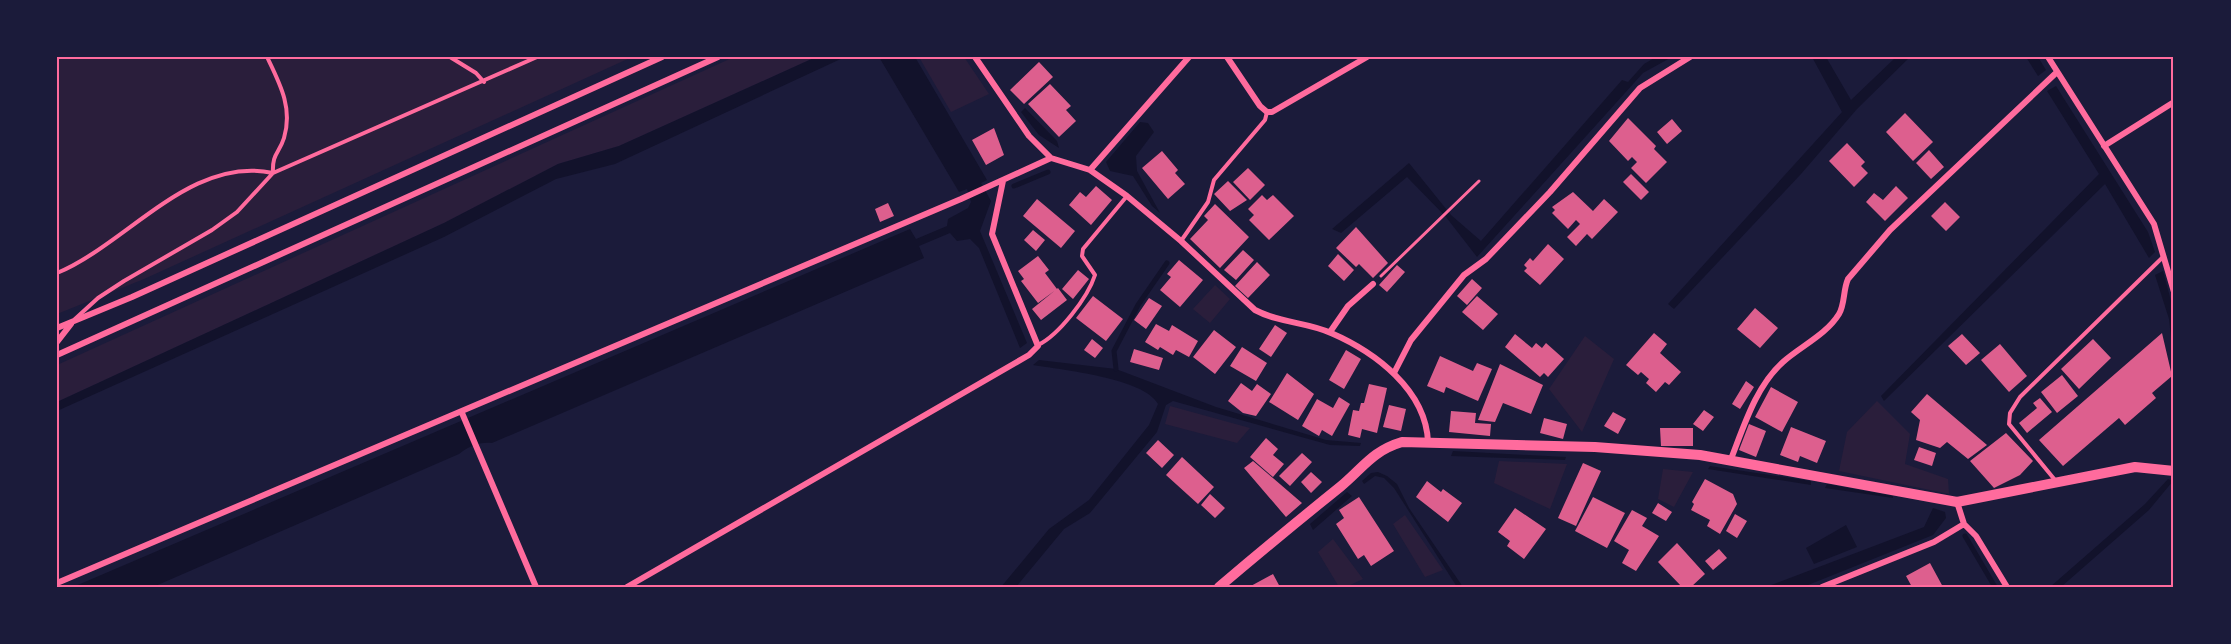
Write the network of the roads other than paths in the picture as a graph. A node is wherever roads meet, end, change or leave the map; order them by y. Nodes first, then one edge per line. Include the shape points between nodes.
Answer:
1 (267, 57) edge
2 (450, 57) edge
3 (537, 57) edge
4 (662, 57) edge
5 (718, 57) edge
6 (975, 57) edge
7 (1189, 57) edge
8 (1227, 57) edge
9 (1367, 57) edge
10 (1690, 57) edge
11 (2048, 57) edge
12 (2057, 72) junction
13 (484, 81) junction
14 (2174, 102) edge
15 (1267, 112) junction
16 (2104, 146) junction
17 (1051, 158) junction
18 (1090, 170) junction
19 (273, 173) junction
20 (1003, 181) junction
21 (1127, 196) junction
22 (1181, 241) junction
23 (2164, 256) junction
24 (57, 273) edge
25 (1373, 284) road end
26 (2174, 292) edge
27 (73, 321) junction
28 (57, 328) edge
29 (1330, 332) junction
30 (57, 342) edge
31 (1038, 346) junction
32 (57, 356) edge
33 (1394, 373) junction
34 (462, 413) junction
35 (1428, 442) junction
36 (1731, 459) junction
37 (2174, 471) edge
38 (2058, 483) junction
39 (1958, 502) junction
40 (1964, 524) junction
41 (57, 583) edge
42 (536, 587) edge
43 (627, 587) edge
44 (1219, 587) edge
45 (1822, 587) edge
46 (2007, 587) edge

1 - 19 lane via 288,105 288,122 273,157
2 - 13 lane
3 - 13 lane
4 - 27 street
5 - 32 street
6 - 17 street via 1029,136
7 - 18 street
8 - 15 street
9 - 15 street
10 - 33 street via 1640,88 1550,192 1486,259 1464,275 1411,340
11 - 12 street
12 - 16 street
12 - 36 street via 1890,230 1848,279 1840,311 1829,327 1771,374 1748,415
13 - 19 lane
14 - 16 street
15 - 22 lane via 1265,120 1214,180 1208,202
16 - 23 street via 2154,224
17 - 18 street
17 - 20 street
18 - 21 street
19 - 24 lane via 254,169 230,172 173,196 106,247
19 - 27 lane via 237,212 124,280
20 - 31 street via 992,234
20 - 34 street
21 - 22 street
21 - 31 lane via 1083,249 1082,256 1095,275 1091,287 1052,338
22 - 29 street via 1255,310 1268,317
23 - 26 street
23 - 38 lane via 2020,397 2010,412 2009,424
25 - 29 street via 1348,306
27 - 28 street
27 - 30 street
29 - 33 street via 1367,352
31 - 43 street via 1019,361
33 - 35 street via 1418,402 1428,424
34 - 41 street
34 - 42 street
35 - 36 main road via 1595,447
35 - 44 main road via 1402,442 1384,448
36 - 39 main road
37 - 38 main road via 2135,467
38 - 39 main road
39 - 40 street
40 - 45 street via 1934,542
40 - 46 street via 1976,536

